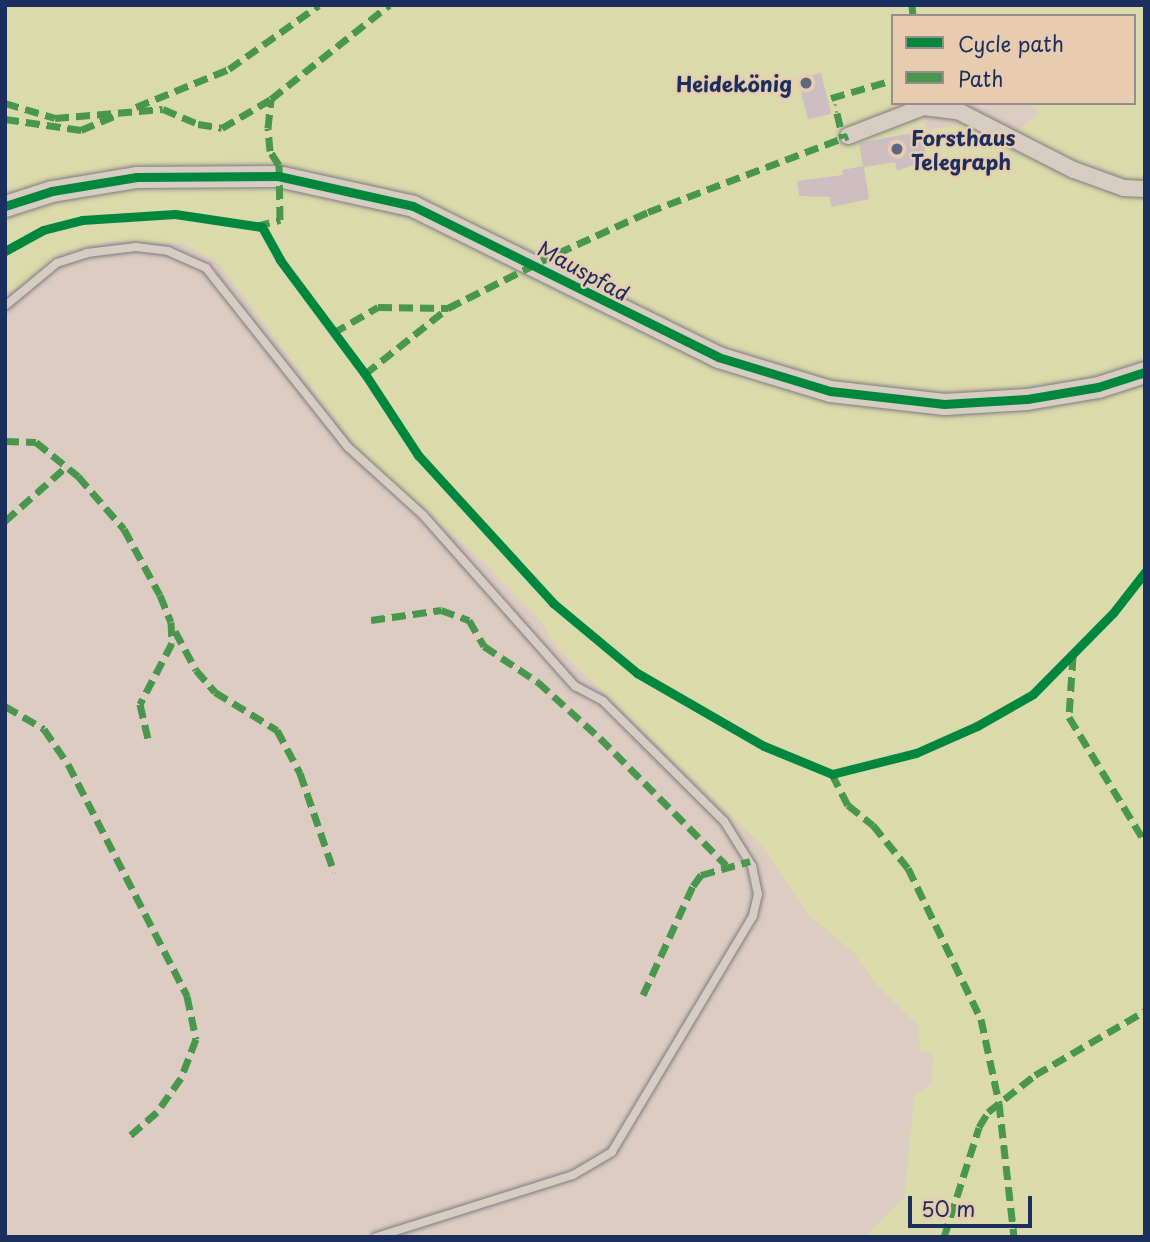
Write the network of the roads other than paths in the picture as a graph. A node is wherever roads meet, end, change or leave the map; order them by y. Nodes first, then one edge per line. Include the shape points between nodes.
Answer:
1 (848, 136) dead end
2 (1145, 189) edge
3 (5, 206) edge
4 (5, 306) edge
5 (1145, 372) edge
6 (376, 1237) edge

1 - 2 street via 923,107 958,111 1074,170 1124,188
3 - 5 street, Mauspfad via 52,191 137,177 278,176 413,206 718,357 830,391 944,404 1027,399 1098,387
4 - 6 lane via 57,263 111,248 168,251 206,268 348,447 422,515 575,686 603,701 724,821 752,866 758,894 752,916 612,1152 573,1175

